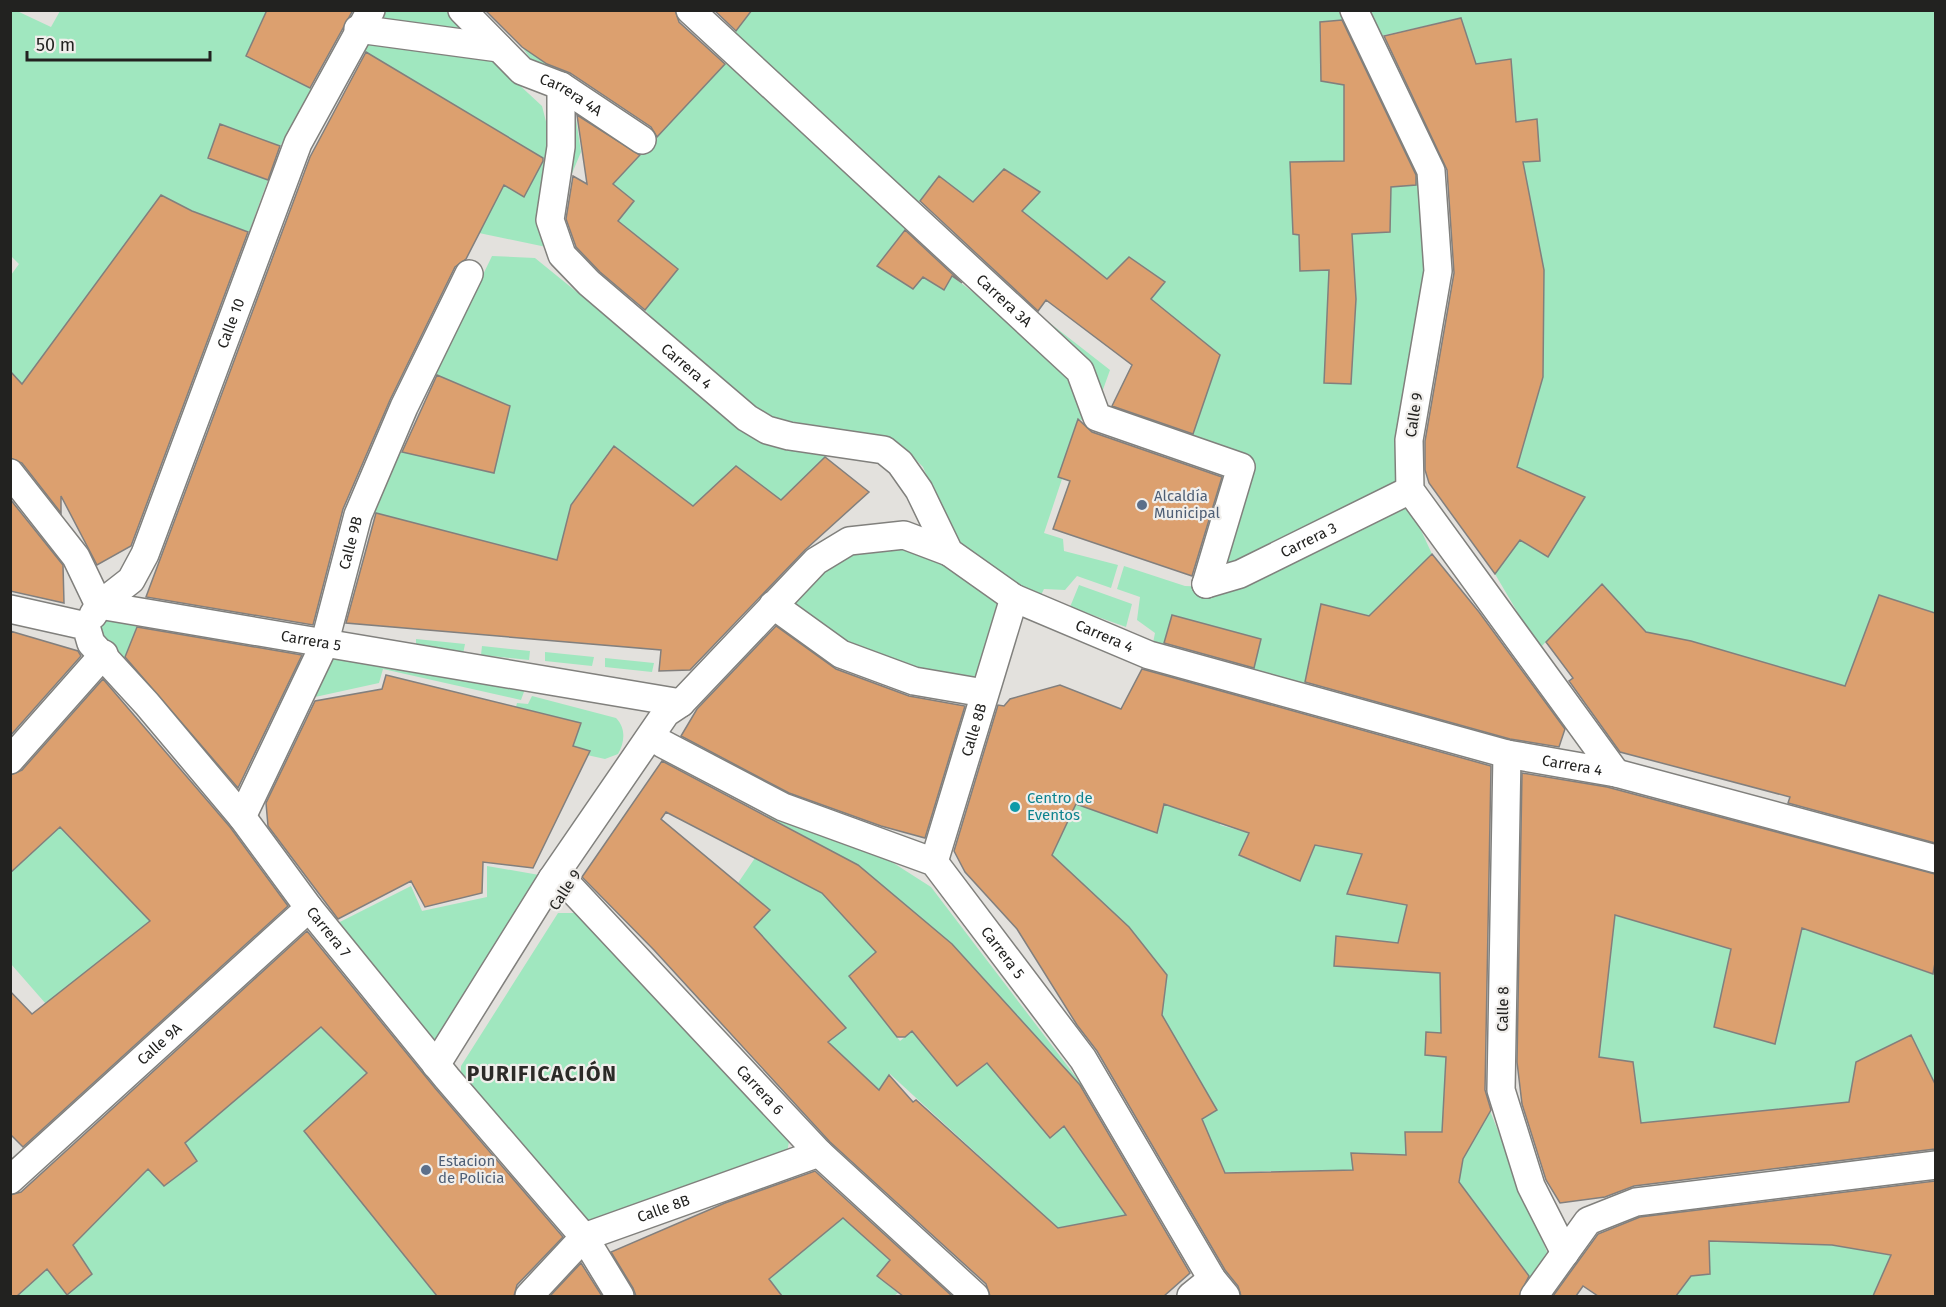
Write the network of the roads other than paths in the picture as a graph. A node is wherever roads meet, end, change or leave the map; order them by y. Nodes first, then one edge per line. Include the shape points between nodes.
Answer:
1 (462, 10) edge
2 (690, 10) edge
3 (1354, 10) edge
4 (365, 20) edge
5 (499, 48) junction
6 (561, 86) junction
7 (642, 140) dead end
8 (469, 274) dead end
9 (10, 473) edge
10 (1410, 490) junction
11 (949, 552) junction
12 (1206, 584) joint
13 (1014, 598) junction
14 (773, 604) junction
15 (10, 609) edge
16 (92, 615) junction
17 (324, 645) junction
18 (104, 654) junction
19 (984, 693) junction
20 (681, 704) junction
21 (663, 744) junction
22 (1507, 754) junction
23 (10, 760) edge
24 (1616, 772) junction
25 (242, 817) junction
26 (1935, 859) edge
27 (934, 862) junction
28 (560, 882) junction
29 (309, 908) junction
30 (442, 1071) junction
31 (819, 1153) junction
32 (1935, 1165) edge
33 (16, 1167) edge
34 (584, 1237) junction
35 (1565, 1252) junction
36 (1219, 1288) edge
37 (529, 1296) edge
38 (620, 1296) edge
39 (975, 1296) edge
40 (1191, 1296) edge
41 (1534, 1296) edge

1 - 5 street, Carrera 4A
2 - 12 street, Carrera 3A via 1080,371 1097,417 1241,467
3 - 10 street, Calle 9 via 1431,171 1438,271 1409,440
4 - 5 street
4 - 16 street, Calle 10 via 298,143 145,554 131,580
5 - 6 street, Carrera 4A via 522,71
6 - 7 street, Carrera 4A
6 - 11 street, Carrera 4 via 561,147 550,220 562,255 589,283 766,430 884,450 919,490
8 - 17 street, Calle 9B via 404,407 358,515
9 - 16 street via 76,557
10 - 12 street, Carrera 3 via 1240,574
10 - 24 street
11 - 13 street, Carrera 4
11 - 14 street, Calle 9 via 904,535 849,541 816,561
13 - 19 street, Calle 8B
13 - 22 street, Carrera 4 via 1149,655
14 - 19 street via 841,654 914,681
14 - 20 street, Calle 9
15 - 16 street
16 - 17 street, Carrera 5
16 - 18 street, Carrera 7 via 92,643
17 - 20 street, Carrera 5
17 - 25 street, Calle 9B
18 - 23 street
18 - 25 street, Carrera 7
19 - 27 street, Calle 8B
20 - 21 street, Calle 9 via 680,721
20 - 28 street, Calle 9 via 666,713
21 - 27 street via 783,807
21 - 28 street, Calle 9
22 - 24 street, Carrera 4
22 - 35 street, Calle 8 via 1501,1090 1531,1186
24 - 26 street, Carrera 4
25 - 29 street, Carrera 7
27 - 36 street, Carrera 5 via 1083,1059
28 - 30 street, Calle 9
28 - 31 street, Carrera 6
29 - 30 street, Carrera 7
29 - 33 street, Calle 9A
30 - 34 street, Carrera 7
31 - 34 street, Calle 8B
31 - 39 street, Carrera 6
32 - 35 street via 1636,1202 1588,1221
34 - 37 street, Calle 8B
34 - 38 street, Carrera 7
35 - 41 street
36 - 40 street

